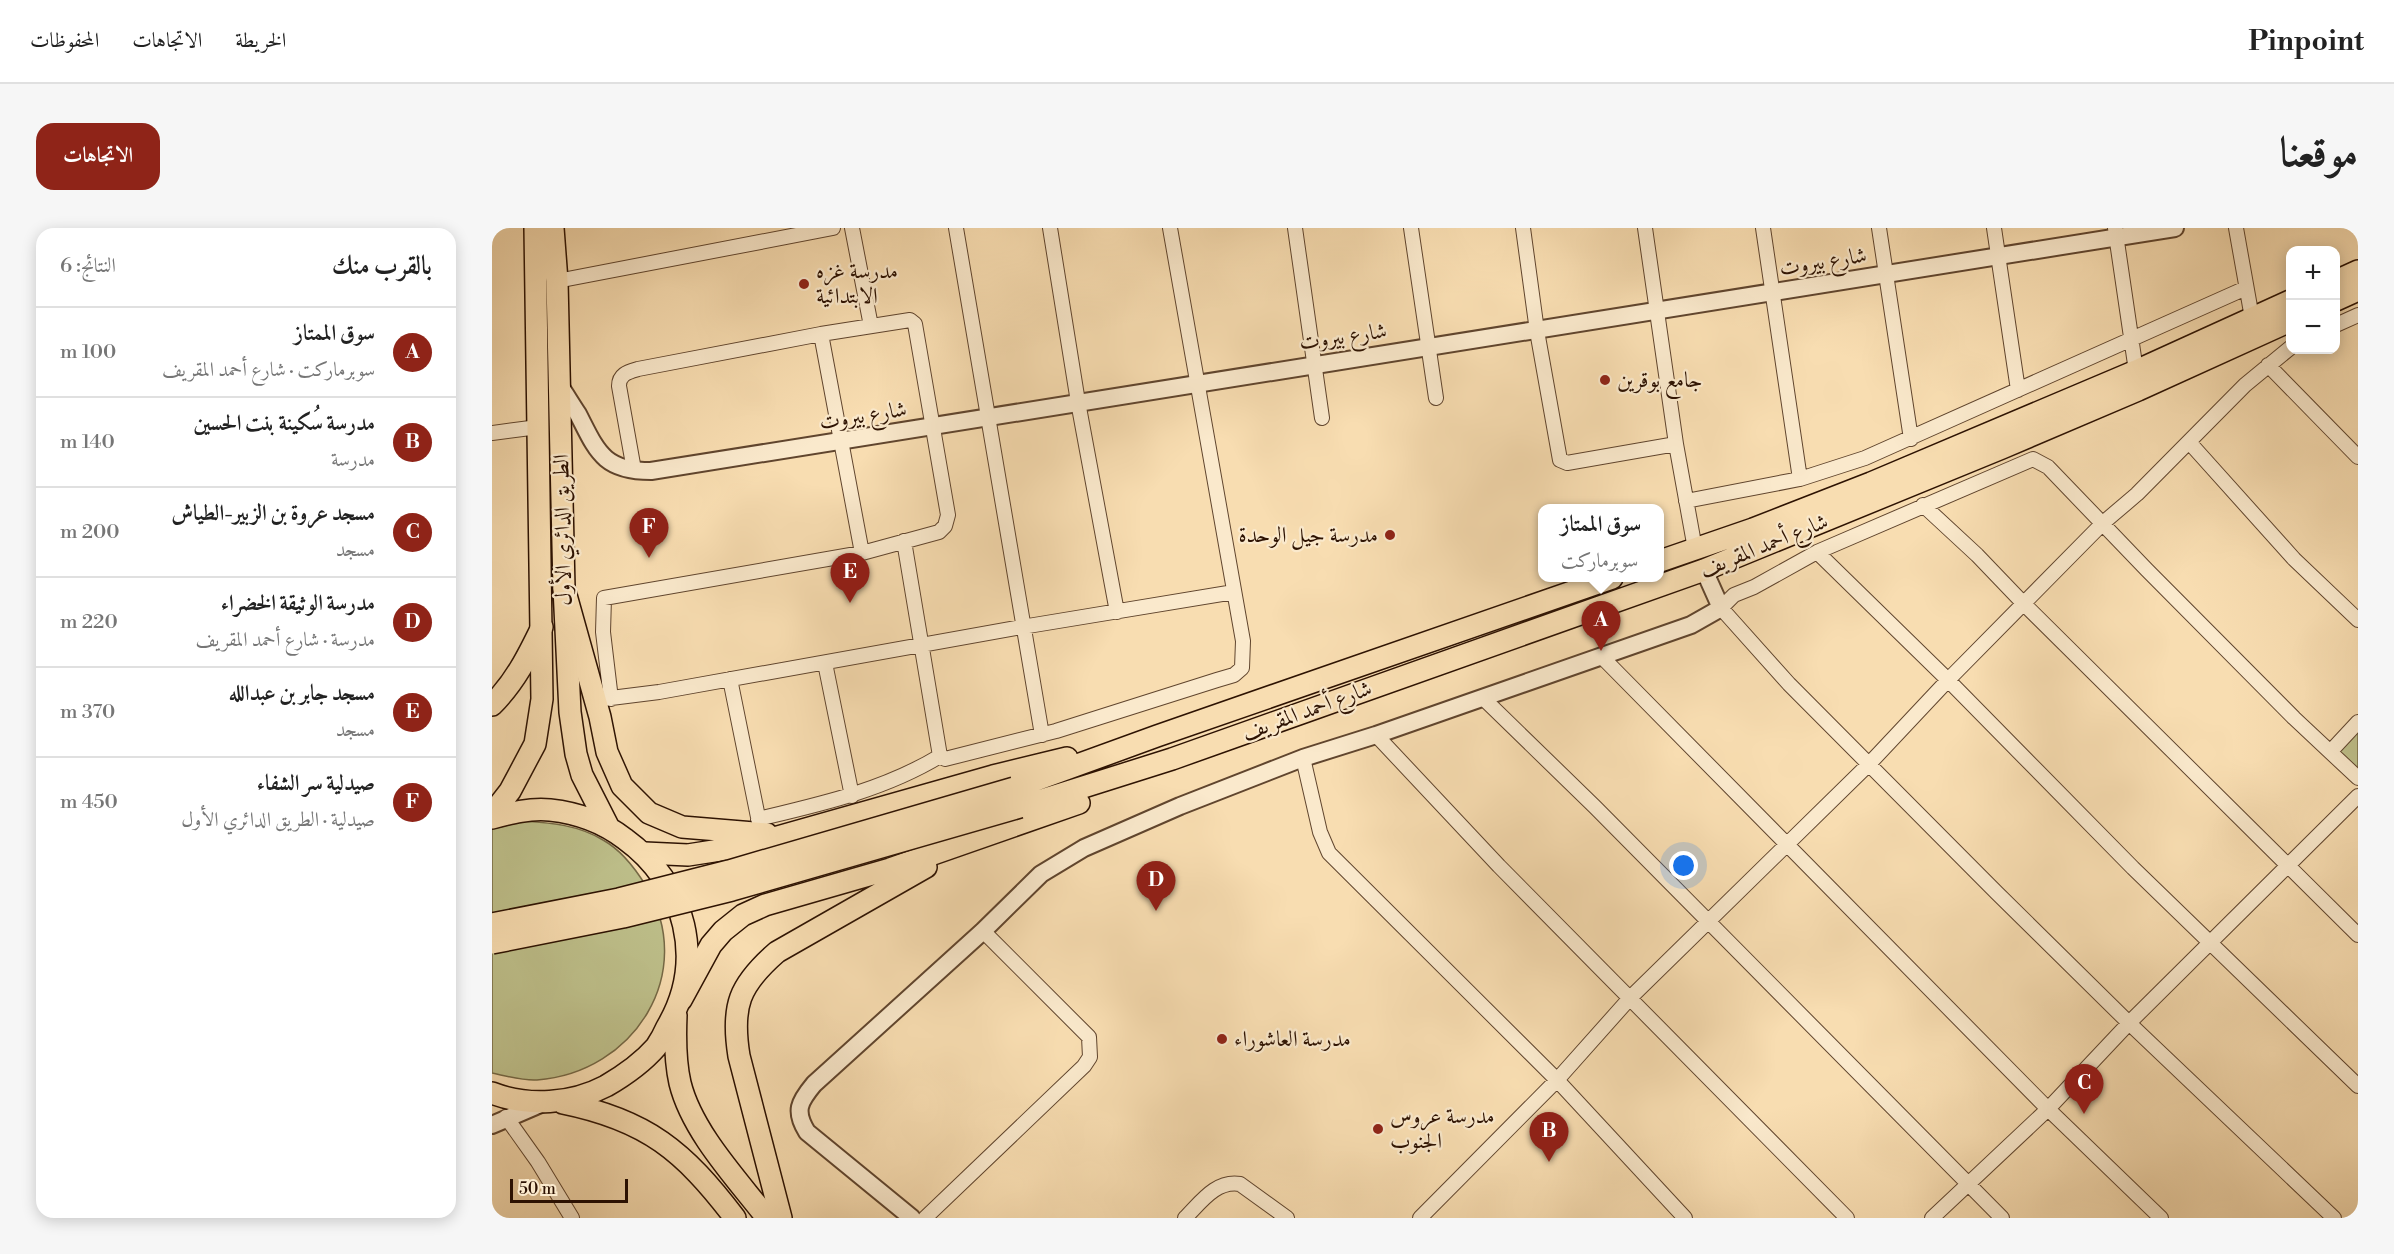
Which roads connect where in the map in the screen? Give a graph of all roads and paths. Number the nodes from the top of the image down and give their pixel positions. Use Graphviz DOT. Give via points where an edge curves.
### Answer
graph roads {
  1 [pos="534,228"];
  2 [pos="553,228"];
  3 [pos="833,228"];
  4 [pos="852,228"];
  5 [pos="956,228"];
  6 [pos="1050,228"];
  7 [pos="1170,228"];
  8 [pos="1295,228"];
  9 [pos="1411,228"];
  10 [pos="1523,228"];
  11 [pos="1645,228"];
  12 [pos="1763,228"];
  13 [pos="1879,228"];
  14 [pos="1994,228"];
  15 [pos="2175,228"];
  16 [pos="2236,228"];
  17 [pos="2115,233"];
  18 [pos="1998,258"];
  19 [pos="2358,271"];
  20 [pos="1886,276"];
  21 [pos="2340,279"];
  22 [pos="557,281"];
  23 [pos="2246,288"];
  24 [pos="2358,290"];
  25 [pos="1772,293"];
  26 [pos="2340,298"];
  27 [pos="2286,303"];
  28 [pos="1657,310"];
  29 [pos="2358,315"];
  30 [pos="2252,318"];
  31 [pos="2286,323"];
  32 [pos="2340,323"];
  33 [pos="871,326"];
  34 [pos="1537,331"];
  35 [pos="822,334"];
  36 [pos="2131,340"];
  37 [pos="1429,348"];
  38 [pos="2286,351"];
  39 [pos="1315,364"];
  40 [pos="2268,365"];
  41 [pos="2136,371"];
  42 [pos="1198,383"];
  43 [pos="560,386"];
  44 [pos="2018,390"];
  45 [pos="1436,398"];
  46 [pos="1078,402"];
  47 [pos="988,417"];
  48 [pos="1322,418"];
  49 [pos="538,427"];
  50 [pos="931,428"];
  51 [pos="492,433"];
  52 [pos="1911,439"];
  53 [pos="840,442"];
  54 [pos="2189,442"];
  55 [pos="1676,444"];
  56 [pos="2358,457"];
  57 [pos="634,470"];
  58 [pos="1800,479"];
  59 [pos="1686,501"];
  60 [pos="1923,505"];
  61 [pos="2103,523"];
  62 [pos="904,542"];
  63 [pos="1695,549"];
  64 [pos="1817,552"];
  65 [pos="861,553"];
  66 [pos="1664,559"];
  67 [pos="1704,570"];
  68 [pos="1600,582"];
  69 [pos="564,588"];
  70 [pos="1234,592"];
  71 [pos="2023,603"];
  72 [pos="1720,608"];
  73 [pos="1117,612"];
  74 [pos="2358,620"];
  75 [pos="542,627"];
  76 [pos="1022,627"];
  77 [pos="922,646"];
  78 [pos="1602,657"];
  79 [pos="825,663"];
  80 [pos="730,679"];
  81 [pos="1948,680"];
  82 [pos="1483,698"];
  83 [pos="603,699"];
  84 [pos="492,705"];
  85 [pos="2358,722"];
  86 [pos="1041,735"];
  87 [pos="1376,735"];
  88 [pos="1157,736"];
  89 [pos="2331,751"];
  90 [pos="940,756"];
  91 [pos="1303,758"];
  92 [pos="1172,759"];
  93 [pos="1870,763"];
  94 [pos="2358,778"];
  95 [pos="852,796"];
  96 [pos="2358,796"];
  97 [pos="1017,798"];
  98 [pos="492,816"];
  99 [pos="608,826"];
  100 [pos="760,827"];
  101 [pos="791,835"];
  102 [pos="971,841"];
  103 [pos="1787,844"];
  104 [pos="645,853"];
  105 [pos="2290,865"];
  106 [pos="1708,921"];
  107 [pos="492,924"];
  108 [pos="983,931"];
  109 [pos="2358,935"];
  110 [pos="2212,942"];
  111 [pos="492,943"];
  112 [pos="1630,998"];
  113 [pos="678,1006"];
  114 [pos="2129,1023"];
  115 [pos="1557,1080"];
  116 [pos="2358,1086"];
  117 [pos="492,1093"];
  118 [pos="550,1102"];
  119 [pos="2048,1109"];
  120 [pos="499,1121"];
  121 [pos="1968,1184"];
  122 [pos="572,1218"];
  123 [pos="735,1218"];
  124 [pos="767,1218"];
  125 [pos="781,1218"];
  126 [pos="912,1218"];
  127 [pos="925,1218"];
  128 [pos="1185,1218"];
  129 [pos="1287,1218"];
  130 [pos="1420,1218"];
  131 [pos="1685,1218"];
  132 [pos="1847,1218"];
  133 [pos="1932,1218"];
  134 [pos="2002,1218"];
  135 [pos="2161,1218"];
  136 [pos="2334,1218"];
  1 -- 49 [label="main road, الطريق الدائري الأول"];
  2 -- 22 [label="main road, الطريق الدائري الأول"];
  3 -- 22 [label="street"];
  4 -- 33 [label="street"];
  5 -- 47 [label="street"];
  6 -- 46 [label="street"];
  7 -- 42 [label="street"];
  8 -- 39 [label="street"];
  9 -- 37 [label="street"];
  10 -- 34 [label="street"];
  11 -- 28 [label="street"];
  12 -- 25 [label="street"];
  13 -- 20 [label="street"];
  14 -- 18 [label="street"];
  15 -- 17 [label="street, شارع بيروت"];
  16 -- 23 [label="street"];
  17 -- 18 [label="street, شارع بيروت"];
  17 -- 36 [label="street"];
  18 -- 20 [label="street, شارع بيروت"];
  18 -- 44 [label="street"];
  19 -- 21 [label="main road"];
  20 -- 25 [label="street, شارع بيروت"];
  20 -- 52 [label="street"];
  22 -- 43 [label="main road, الطريق الدائري الأول"];
  23 -- 30 [label="street"];
  23 -- 36 [label="street"];
  24 -- 26 [label="main road"];
  25 -- 28 [label="street, شارع بيروت"];
  25 -- 58 [label="street"];
  27 -- 30 [label="main road, شارع أحمد المقريف"];
  28 -- 34 [label="street, شارع بيروت"];
  28 -- 55 [label="street"];
  29 -- 32 [label="street"];
  30 -- 41 [label="main road, شارع أحمد المقريف"];
  31 -- 67 [label="main road, شارع أحمد المقريف" via="2023,439"];
  33 -- 35 [label="street"];
  33 -- 50 [label="street" via="908,320 915,324"];
  34 -- 37 [label="street, شارع بيروت"];
  34 -- 55 [label="street" via="1560,460 1567,463"];
  35 -- 53 [label="street"];
  35 -- 57 [label="street" via="623,375 619,386"];
  36 -- 41 [label="street"];
  36 -- 44 [label="street"];
  37 -- 39 [label="street, شارع بيروت"];
  37 -- 45 [label="street"];
  38 -- 40 [label="street"];
  39 -- 42 [label="street, شارع بيروت"];
  39 -- 48 [label="street"];
  40 -- 54 [label="street"];
  40 -- 56 [label="street"];
  41 -- 63 [label="main road, شارع أحمد المقريف" via="1871,483"];
  42 -- 46 [label="street, شارع بيروت"];
  42 -- 70 [label="street"];
  43 -- 57 [label="street, شارع بيروت" via="599,452 612,463"];
  43 -- 69 [label="main road, الطريق الدائري الأول"];
  44 -- 52 [label="street"];
  46 -- 47 [label="street, شارع بيروت"];
  46 -- 73 [label="street"];
  47 -- 50 [label="street, شارع بيروت"];
  47 -- 76 [label="street"];
  49 -- 51 [label="street"];
  49 -- 75 [label="main road, الطريق الدائري الأول"];
  50 -- 53 [label="street, شارع بيروت"];
  50 -- 62 [label="street" via="948,515 939,532"];
  52 -- 58 [label="street"];
  53 -- 57 [label="street, شارع بيروت" via="651,471"];
  53 -- 65 [label="street"];
  54 -- 61 [label="street"];
  54 -- 74 [label="street" via="2294,559"];
  55 -- 59 [label="street"];
  58 -- 59 [label="street"];
  59 -- 63 [label="street"];
  60 -- 61 [label="street" via="2033,459 2049,467"];
  60 -- 64 [label="street"];
  60 -- 71 [label="street"];
  61 -- 71 [label="street"];
  61 -- 89 [label="street"];
  62 -- 65 [label="street"];
  62 -- 77 [label="street"];
  63 -- 66 [label="main road, شارع أحمد المقريف"];
  64 -- 72 [label="street" via="1734,595"];
  64 -- 81 [label="street"];
  65 -- 83 [label="street" via="604,598"];
  67 -- 72 [label="street"];
  67 -- 92 [label="main road, شارع أحمد المقريف"];
  68 -- 88 [label="main road, شارع أحمد المقريف"];
  69 -- 83 [label="main road"];
  69 -- 99 [label="main road, الطريق الدائري الأول" via="576,754 582,775"];
  70 -- 73 [label="street"];
  70 -- 86 [label="street" via="1244,641 1242,668 1234,675"];
  71 -- 81 [label="street"];
  71 -- 105 [label="street"];
  72 -- 78 [label="street" via="1674,633"];
  72 -- 93 [label="street" via="1789,684"];
  73 -- 76 [label="street"];
  75 -- 84 [label="main road" via="510,686"];
  75 -- 98 [label="main road, الطريق الدائري الأول" via="538,731 522,770"];
  76 -- 77 [label="street"];
  76 -- 86 [label="street"];
  77 -- 79 [label="street"];
  77 -- 90 [label="street"];
  78 -- 82 [label="street"];
  78 -- 103 [label="street"];
  79 -- 80 [label="street"];
  79 -- 95 [label="street"];
  80 -- 83 [label="street"];
  80 -- 100 [label="street"];
  81 -- 93 [label="street"];
  81 -- 110 [label="street" via="2133,868"];
  82 -- 87 [label="street"];
  82 -- 106 [label="street"];
  83 -- 100 [label="main road" via="607,752 614,769 622,786 650,813 682,826"];
  85 -- 89 [label="street"];
  86 -- 90 [label="street" via="945,759"];
  87 -- 91 [label="street"];
  87 -- 112 [label="street"];
  88 -- 97 [label="main road, شارع أحمد المقريف"];
  88 -- 101 [label="main road" via="993,776"];
  89 -- 94 [label="street"];
  90 -- 95 [label="street" via="911,774"];
  91 -- 108 [label="street" via="1084,848 1041,874"];
  91 -- 115 [label="street" via="1320,832 1329,853"];
  92 -- 97 [label="main road, شارع أحمد المقريف"];
  92 -- 102 [label="main road" via="1091,798"];
  93 -- 103 [label="street"];
  93 -- 114 [label="street"];
  95 -- 100 [label="street"];
  96 -- 105 [label="street"];
  97 -- 107 [label="main road, bridge" via="619,899"];
  97 -- 111 [label="main road, bridge" via="721,892 623,917"];
  98 -- 99 [label="main road" via="549,810 579,815"];
  99 -- 104 [label="main road"];
  100 -- 101 [label="main road"];
  101 -- 104 [label="main road" via="716,852"];
  102 -- 113 [label="main road" via="743,915 711,945"];
  102 -- 125 [label="main road" via="777,952 757,969 745,987 736,1009 739,1056"];
  103 -- 106 [label="street"];
  103 -- 119 [label="street"];
  104 -- 113 [label="main road" via="665,878 686,937 687,969"];
  105 -- 109 [label="street"];
  105 -- 110 [label="street"];
  106 -- 112 [label="street"];
  106 -- 121 [label="street"];
  108 -- 126 [label="street" via="814,1084 799,1109 799,1120 807,1132"];
  108 -- 127 [label="street" via="1089,1037 1090,1057"];
  110 -- 114 [label="street"];
  110 -- 116 [label="street"];
  112 -- 115 [label="street"];
  112 -- 132 [label="street"];
  113 -- 118 [label="main road" via="657,1046 628,1073 594,1092"];
  113 -- 124 [label="main road" via="678,1072 694,1119"];
  114 -- 119 [label="street"];
  114 -- 136 [label="street"];
  115 -- 130 [label="street"];
  115 -- 131 [label="street"];
  117 -- 118 [label="main road"];
  118 -- 120 [label="street"];
  118 -- 123 [label="main road" via="598,1110 664,1142 691,1166"];
  119 -- 121 [label="street"];
  119 -- 135 [label="street"];
  120 -- 122 [label="street" via="538,1162"];
  121 -- 133 [label="street"];
  121 -- 134 [label="street"];
  128 -- 129 [label="street" via="1215,1188 1232,1183 1240,1184"];
}
